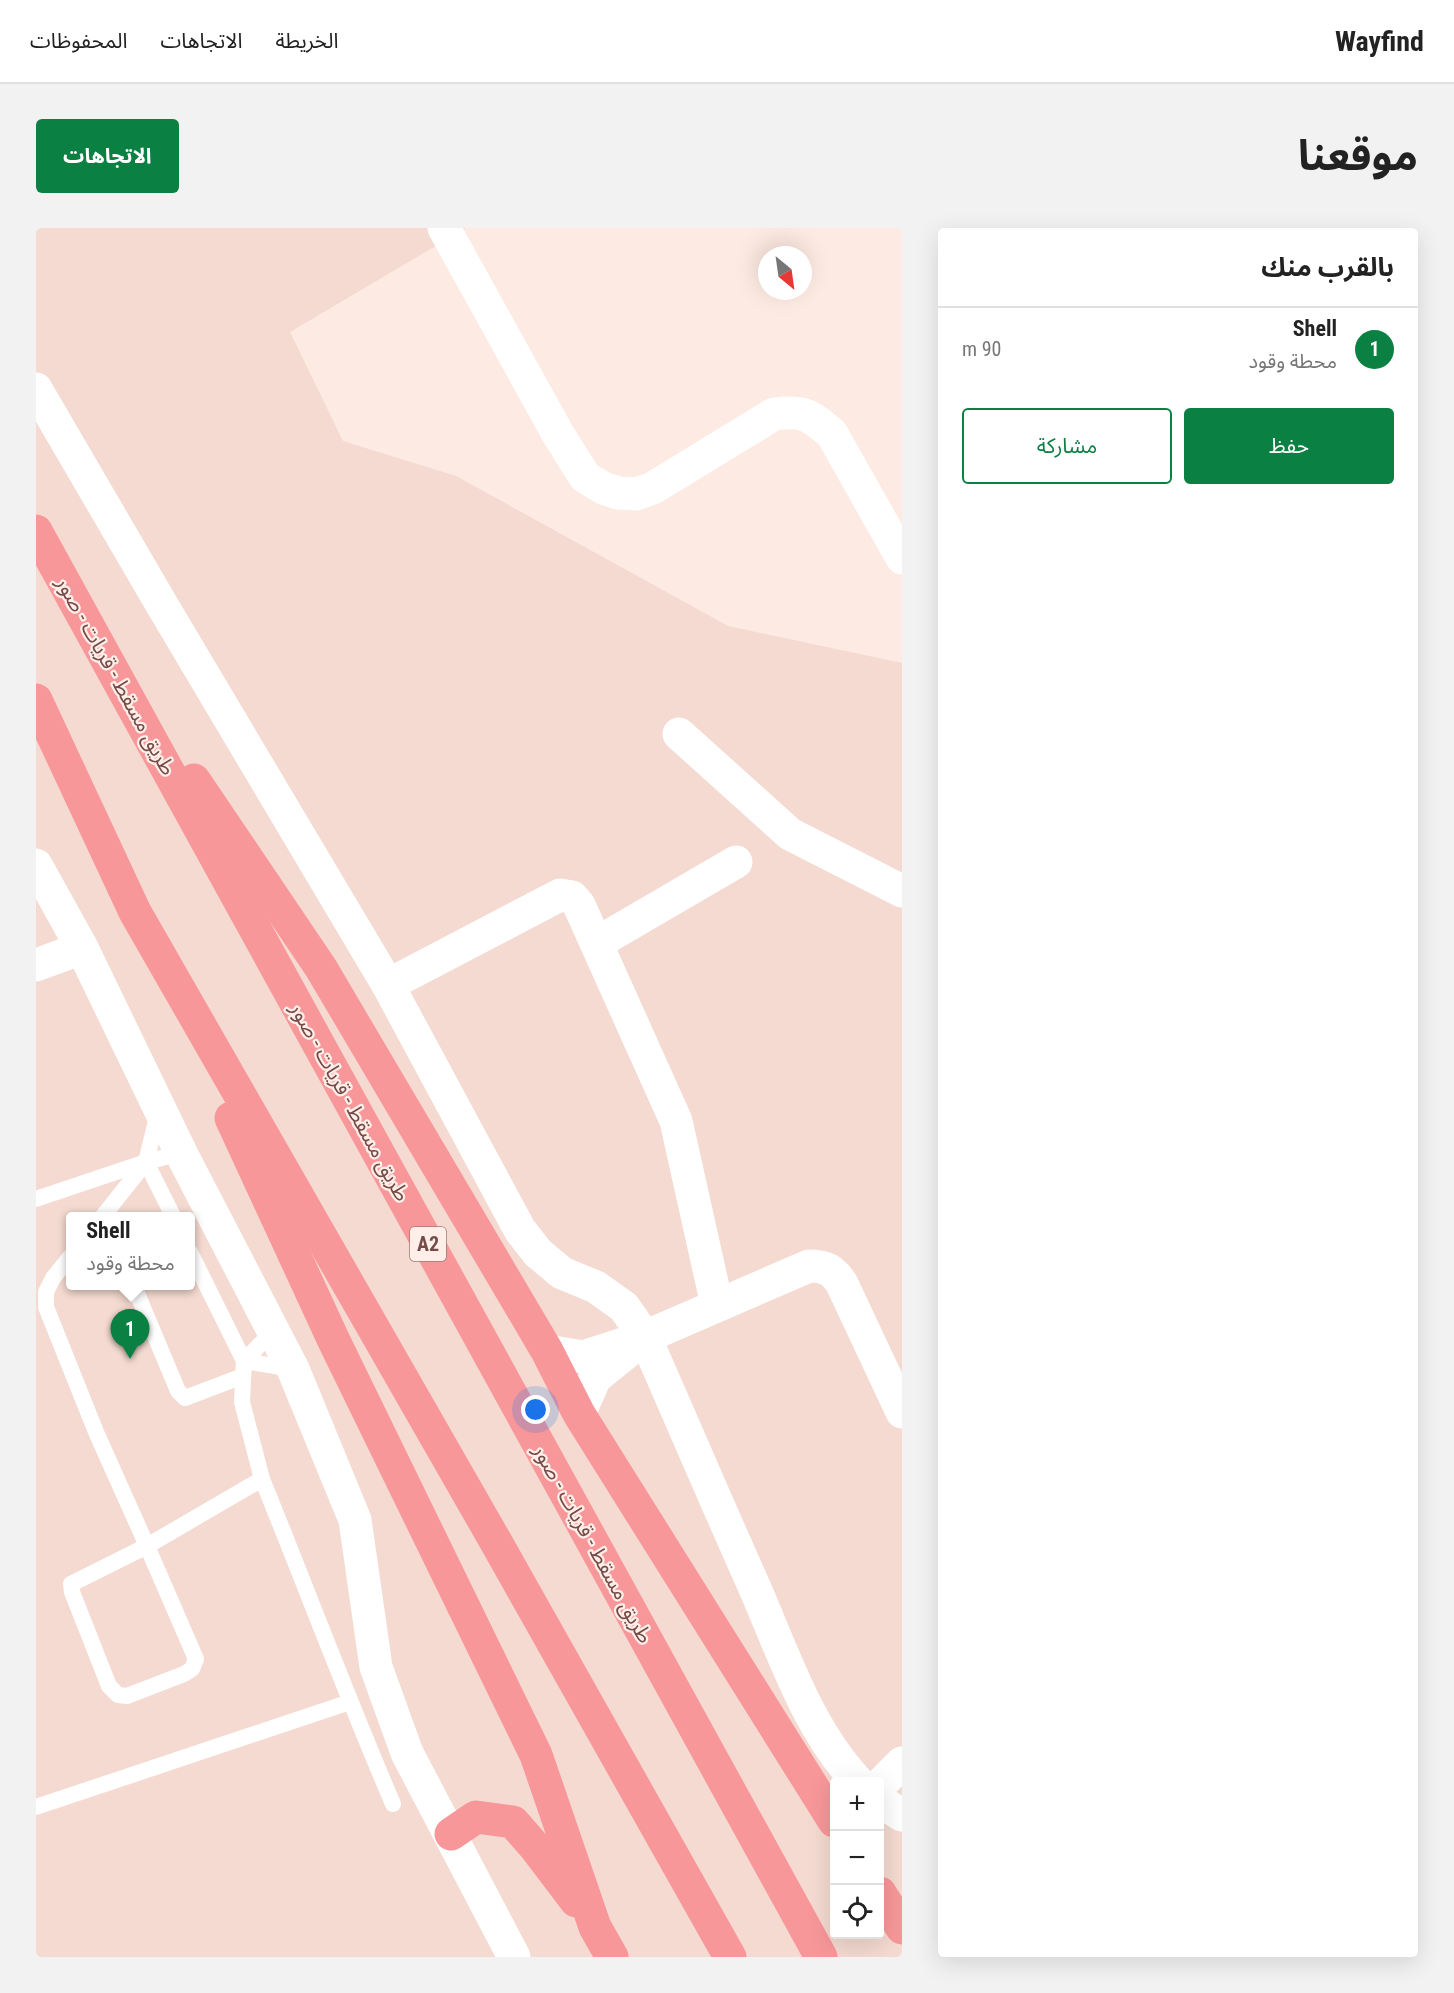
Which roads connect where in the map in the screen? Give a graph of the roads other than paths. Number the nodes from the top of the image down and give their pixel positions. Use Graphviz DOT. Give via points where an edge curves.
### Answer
graph roads {
  1 [pos="444,228"];
  2 [pos="36,389"];
  3 [pos="36,531"];
  4 [pos="902,558"];
  5 [pos="71,597"];
  6 [pos="36,700"];
  7 [pos="679,734"];
  8 [pos="736,862"];
  9 [pos="36,865"];
  10 [pos="902,891"];
  11 [pos="135,912"];
  12 [pos="597,943"];
  13 [pos="82,948"];
  14 [pos="36,965"];
  15 [pos="388,985"];
  16 [pos="159,1109"];
  17 [pos="181,1153"];
  18 [pos="146,1162"];
  19 [pos="36,1199"];
  20 [pos="108,1212"];
  21 [pos="171,1212"];
  22 [pos="66,1262"];
  23 [pos="195,1263"];
  24 [pos="137,1290"];
  25 [pos="717,1305"];
  26 [pos="274,1330"];
  27 [pos="645,1337"];
  28 [pos="547,1352"];
  29 [pos="243,1368"];
  30 [pos="293,1369"];
  31 [pos="902,1412"];
  32 [pos="579,1414"];
  33 [pos="262,1479"];
  34 [pos="147,1546"];
  35 [pos="350,1702"];
  36 [pos="902,1763"];
  37 [pos="853,1777"];
  38 [pos="884,1780"];
  39 [pos="393,1804"];
  40 [pos="884,1804"];
  41 [pos="36,1807"];
  42 [pos="830,1815"];
  43 [pos="902,1815"];
  44 [pos="451,1834"];
  45 [pos="884,1901"];
  46 [pos="595,1927"];
  47 [pos="902,1928"];
  48 [pos="514,1957"];
  49 [pos="612,1957"];
  50 [pos="730,1957"];
  51 [pos="821,1957"];
  1 -- 4 [label="street" via="585,477 618,493 636,494 653,488 774,414 795,411 816,420 832,434"];
  2 -- 15 [label="street"];
  3 -- 5 [label="highway, طريق مسقط - قريات - صور / A2"];
  5 -- 28 [label="highway" via="321,968"];
  5 -- 51 [label="highway, طريق مسقط - قريات - صور / A2"];
  6 -- 11 [label="highway"];
  7 -- 10 [label="street" via="790,834"];
  8 -- 12 [label="street"];
  9 -- 13 [label="street"];
  11 -- 46 [label="highway" via="334,1341 536,1755"];
  11 -- 50 [label="highway"];
  12 -- 15 [label="street" via="579,905 572,897 560,895"];
  12 -- 25 [label="street" via="676,1120"];
  13 -- 14 [label="street"];
  13 -- 16 [label="street"];
  15 -- 27 [label="street" via="520,1230 538,1253 562,1273 596,1287 624,1307"];
  16 -- 17 [label="street"];
  16 -- 18 [label="lane"];
  17 -- 18 [label="lane"];
  17 -- 26 [label="street"];
  18 -- 19 [label="lane"];
  18 -- 20 [label="lane"];
  18 -- 21 [label="lane"];
  22 -- 34 [label="lane" via="46,1292 46,1307"];
  23 -- 29 [label="lane"];
  24 -- 29 [label="lane" via="184,1398"];
  25 -- 27 [label="street"];
  25 -- 31 [label="street" via="809,1266 829,1269 842,1284"];
  26 -- 29 [label="lane"];
  26 -- 30 [label="street"];
  27 -- 28 [label="street" via="583,1357"];
  27 -- 32 [label="street" via="595,1378"];
  27 -- 37 [label="street" via="816,1724"];
  28 -- 32 [label="highway"];
  29 -- 30 [label="lane"];
  29 -- 33 [label="lane" via="242,1402"];
  30 -- 44 [label="street" via="355,1520 376,1667 407,1753"];
  32 -- 42 [label="highway"];
  33 -- 34 [label="lane"];
  33 -- 35 [label="lane"];
  34 -- 34 [label="lane" via="196,1659 192,1669 184,1674 128,1696 118,1695 109,1686 71,1584"];
  35 -- 39 [label="lane"];
  35 -- 41 [label="lane"];
  36 -- 38 [label="street"];
  40 -- 43 [label="street"];
  44 -- 46 [label="highway" via="476,1816 513,1822"];
  44 -- 48 [label="street"];
  45 -- 47 [label="highway"];
  46 -- 49 [label="highway"];
}
